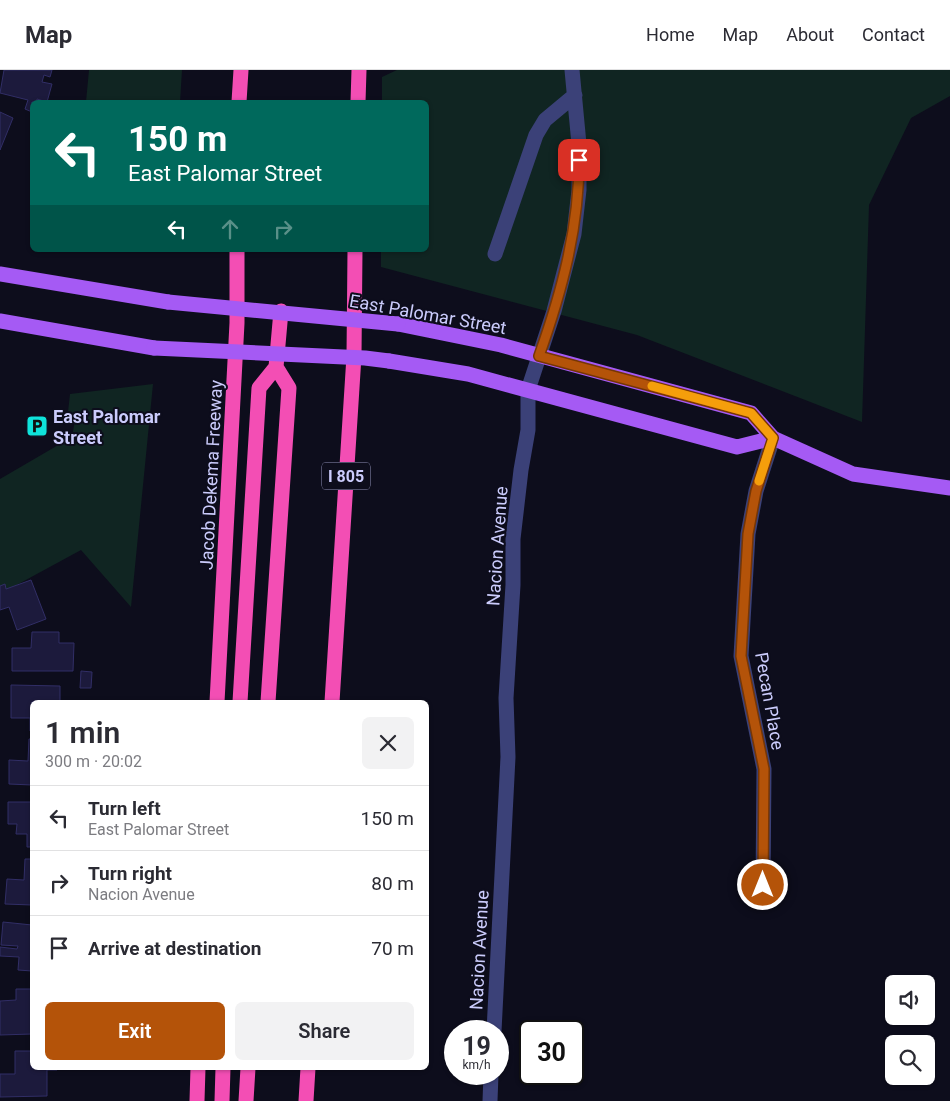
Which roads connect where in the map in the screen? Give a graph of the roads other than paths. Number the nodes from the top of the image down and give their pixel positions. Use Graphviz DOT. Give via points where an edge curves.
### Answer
graph roads {
  1 [pos="242,70"];
  2 [pos="359,70"];
  3 [pos="572,70"];
  4 [pos="575,95"];
  5 [pos="239,100"];
  6 [pos="358,100"];
  7 [pos="237,252"];
  8 [pos="356,252"];
  9 [pos="495,254"];
  10 [pos="0,274"];
  11 [pos="281,311"];
  12 [pos="0,321"];
  13 [pos="539,356"];
  14 [pos="277,360"];
  15 [pos="528,390"];
  16 [pos="773,438"];
  17 [pos="950,488"];
  18 [pos="218,700"];
  19 [pos="240,700"];
  20 [pos="268,700"];
  21 [pos="332,700"];
  22 [pos="763,885"];
  23 [pos="495,1020"];
  24 [pos="198,1070"];
  25 [pos="223,1070"];
  26 [pos="248,1070"];
  27 [pos="308,1070"];
  28 [pos="491,1085"];
  29 [pos="197,1101"];
  30 [pos="222,1101"];
  31 [pos="246,1101"];
  32 [pos="306,1101"];
  33 [pos="490,1101"];
  1 -- 5 [label="highway"];
  2 -- 6 [label="highway"];
  3 -- 4 [label="street, Nacion Avenue"];
  4 -- 9 [label="street" via="545,120 536,136"];
  4 -- 13 [label="street, Nacion Avenue" via="579,181 574,234"];
  7 -- 18 [label="highway, Jacob Dekema Freeway" via="237,323"];
  8 -- 21 [label="highway, I 805" via="354,356"];
  10 -- 11 [label="main road, East Palomar Street, bridge" via="168,302"];
  11 -- 13 [label="main road, East Palomar Street, bridge" via="398,324"];
  11 -- 14 [label="highway"];
  12 -- 14 [label="main road, bridge" via="154,348"];
  13 -- 15 [label="street, Nacion Avenue"];
  13 -- 16 [label="main road, East Palomar Street" via="751,413"];
  14 -- 15 [label="main road, bridge" via="365,358 468,374"];
  14 -- 19 [label="highway" via="259,388"];
  14 -- 20 [label="highway" via="289,388"];
  15 -- 16 [label="main road" via="738,446"];
  15 -- 23 [label="street, Nacion Avenue" via="528,430 513,539 506,705 508,758"];
  16 -- 17 [label="main road, East Palomar Street" via="853,474"];
  16 -- 22 [label="street, Pecan Place" via="756,491 748,534 741,656 764,769"];
  24 -- 29 [label="highway"];
  25 -- 30 [label="highway"];
  26 -- 31 [label="highway"];
  27 -- 32 [label="highway"];
  28 -- 33 [label="street"];
}
